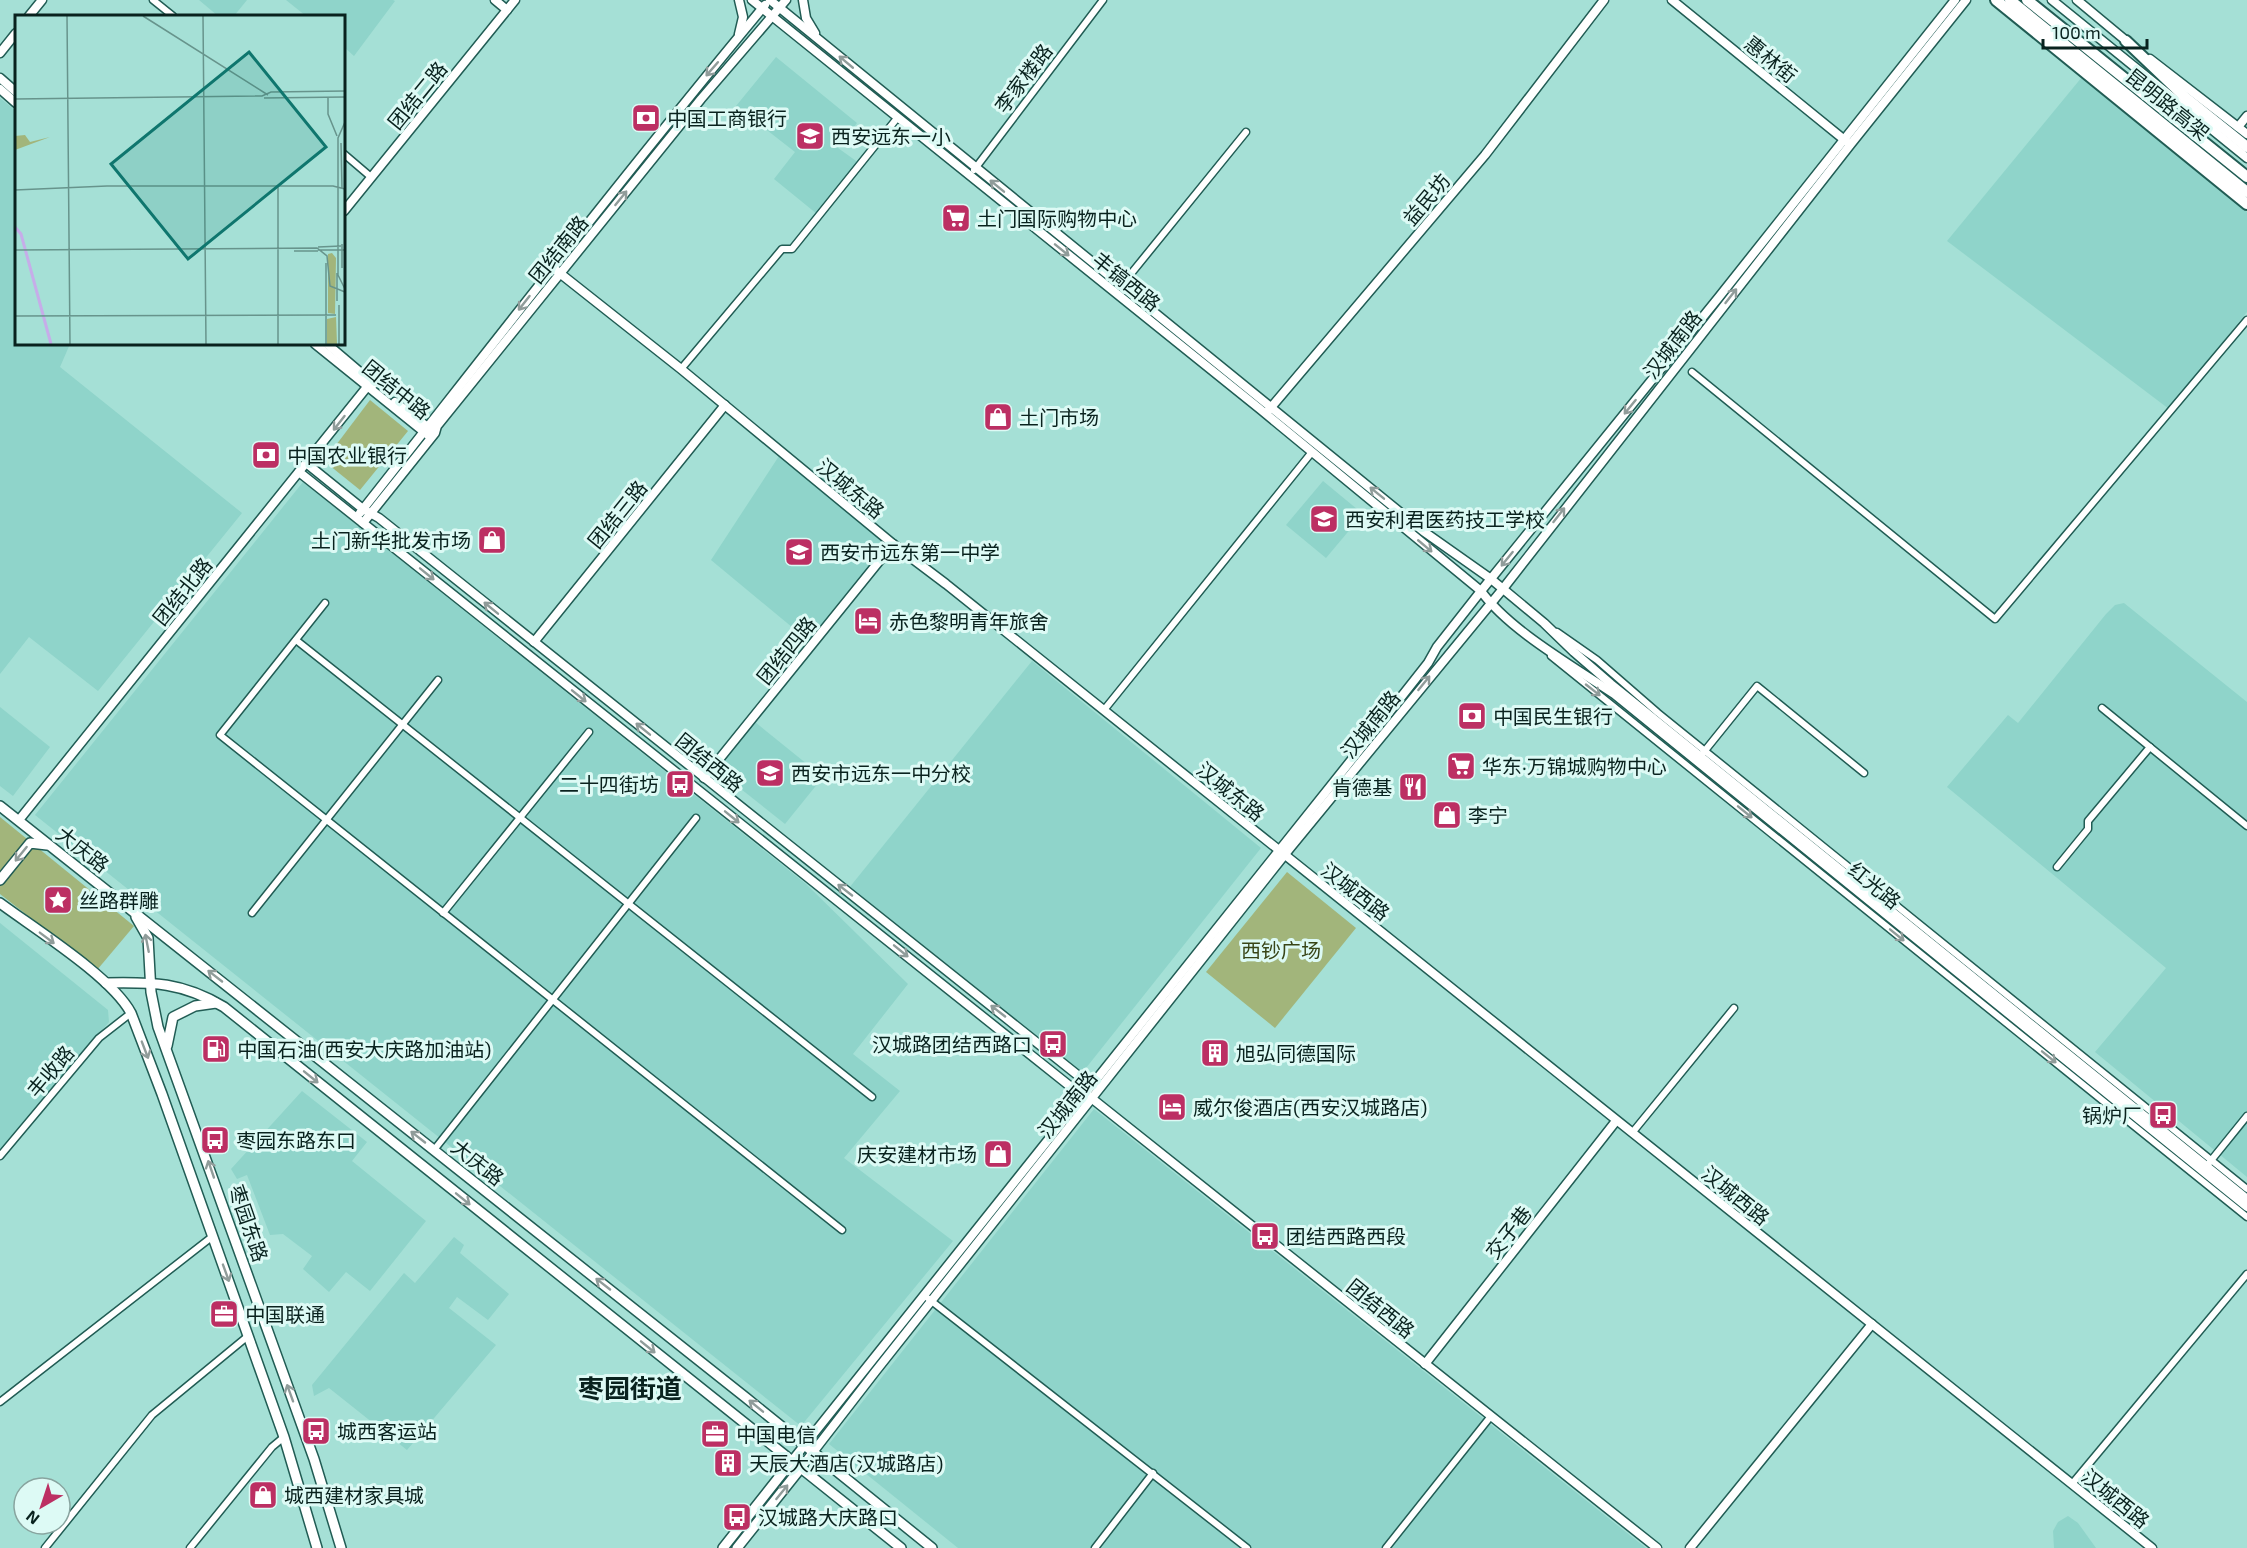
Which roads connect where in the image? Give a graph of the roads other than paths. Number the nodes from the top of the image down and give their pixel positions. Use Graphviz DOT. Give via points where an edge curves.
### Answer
graph roads {
  1 [pos="42,0"];
  2 [pos="153,0"];
  3 [pos="495,0"];
  4 [pos="515,0"];
  5 [pos="739,0"];
  6 [pos="752,0"];
  7 [pos="770,0"];
  8 [pos="803,0"];
  9 [pos="1103,0"];
  10 [pos="1604,0"];
  11 [pos="1672,0"];
  12 [pos="1954,0"];
  13 [pos="1966,0"];
  14 [pos="1996,0"];
  15 [pos="2010,0"];
  16 [pos="2027,0"];
  17 [pos="2052,0"];
  18 [pos="2077,0"];
  19 [pos="783,4"];
  20 [pos="763,9"];
  21 [pos="507,10"];
  22 [pos="30,15"];
  23 [pos="172,15"];
  24 [pos="771,16"];
  25 [pos="15,34"];
  26 [pos="2126,41"];
  27 [pos="733,43"];
  28 [pos="828,47"];
  29 [pos="0,53"];
  30 [pos="0,78"];
  31 [pos="0,89"];
  32 [pos="15,91"];
  33 [pos="15,102"];
  34 [pos="2247,116"];
  35 [pos="898,117"];
  36 [pos="2238,127"];
  37 [pos="1246,132"];
  38 [pos="1846,142"];
  39 [pos="2245,142"];
  40 [pos="345,155"];
  41 [pos="2247,158"];
  42 [pos="972,172"];
  43 [pos="371,177"];
  44 [pos="2247,177"];
  45 [pos="2247,192"];
  46 [pos="2247,204"];
  47 [pos="345,210"];
  48 [pos="552,267"];
  49 [pos="560,273"];
  50 [pos="1121,286"];
  51 [pos="2247,320"];
  52 [pos="316,345"];
  53 [pos="328,345"];
  54 [pos="681,369"];
  55 [pos="1692,372"];
  56 [pos="369,384"];
  57 [pos="726,405"];
  58 [pos="1268,411"];
  59 [pos="429,433"];
  60 [pos="1312,452"];
  61 [pos="306,463"];
  62 [pos="299,472"];
  63 [pos="367,511"];
  64 [pos="359,520"];
  65 [pos="893,544"];
  66 [pos="1491,579"];
  67 [pos="1502,590"];
  68 [pos="1481,591"];
  69 [pos="325,603"];
  70 [pos="1491,604"];
  71 [pos="1533,639"];
  72 [pos="296,640"];
  73 [pos="534,642"];
  74 [pos="438,680"];
  75 [pos="2103,708"];
  76 [pos="1104,710"];
  77 [pos="402,725"];
  78 [pos="589,732"];
  79 [pos="2150,747"];
  80 [pos="1703,753"];
  81 [pos="1864,773"];
  82 [pos="704,778"];
  83 [pos="0,806"];
  84 [pos="520,818"];
  85 [pos="696,818"];
  86 [pos="19,820"];
  87 [pos="326,820"];
  88 [pos="2247,826"];
  89 [pos="50,845"];
  90 [pos="1282,854"];
  91 [pos="1299,867"];
  92 [pos="2057,867"];
  93 [pos="0,880"];
  94 [pos="0,903"];
  95 [pos="628,905"];
  96 [pos="131,910"];
  97 [pos="252,913"];
  98 [pos="443,913"];
  99 [pos="151,982"];
  100 [pos="106,983"];
  101 [pos="552,1000"];
  102 [pos="217,1003"];
  103 [pos="1734,1008"];
  104 [pos="261,1012"];
  105 [pos="130,1013"];
  106 [pos="249,1027"];
  107 [pos="166,1048"];
  108 [pos="1088,1096"];
  109 [pos="872,1097"];
  110 [pos="2247,1116"];
  111 [pos="1616,1120"];
  112 [pos="1632,1133"];
  113 [pos="434,1150"];
  114 [pos="0,1156"];
  115 [pos="2209,1163"];
  116 [pos="2247,1190"];
  117 [pos="2247,1198"];
  118 [pos="2247,1207"];
  119 [pos="2247,1217"];
  120 [pos="842,1230"];
  121 [pos="213,1236"];
  122 [pos="2247,1274"];
  123 [pos="928,1299"];
  124 [pos="1872,1324"];
  125 [pos="248,1336"];
  126 [pos="1425,1364"];
  127 [pos="0,1402"];
  128 [pos="1491,1416"];
  129 [pos="284,1437"];
  130 [pos="809,1449"];
  131 [pos="791,1462"];
  132 [pos="801,1469"];
  133 [pos="1153,1473"];
  134 [pos="2072,1484"];
  135 [pos="45,1548"];
  136 [pos="190,1548"];
  137 [pos="317,1548"];
  138 [pos="341,1548"];
  139 [pos="723,1548"];
  140 [pos="737,1548"];
  141 [pos="901,1548"];
  142 [pos="932,1548"];
  143 [pos="1095,1548"];
  144 [pos="1246,1548"];
  145 [pos="1386,1548"];
  146 [pos="1657,1548"];
  147 [pos="1690,1548"];
  148 [pos="2152,1548"];
  1 -- 22 [label="street"];
  2 -- 23 [label="street"];
  3 -- 21 [label="street"];
  4 -- 21 [label="street, 团结二路"];
  5 -- 27 [label="street" via="743,24"];
  6 -- 20 [label="street, 丰镐西路"];
  7 -- 19 [label="street, 丰镐西路"];
  7 -- 20 [label="street, 团结南路"];
  8 -- 28 [label="street" via="810,26"];
  9 -- 42 [label="street, 李家楼路"];
  10 -- 58 [label="street, 益民坊" via="1485,155"];
  11 -- 38 [label="street, 惠林街"];
  12 -- 38 [label="street, 汉城南路"];
  13 -- 38 [label="street, 汉城南路"];
  14 -- 46 [label="highway"];
  15 -- 45 [label="highway, 昆明路高架"];
  16 -- 44 [label="highway, 昆明路高架"];
  17 -- 41 [label="street"];
  18 -- 26 [label="street"];
  19 -- 24 [label="street, 团结南路"];
  19 -- 28 [label="street, 丰镐西路"];
  20 -- 24 [label="street, 丰镐西路"];
  20 -- 27 [label="street, 团结南路"];
  21 -- 43 [label="street, 团结二路"];
  24 -- 35 [label="street, 丰镐西路"];
  49 -- 24 [label="street, 团结南路, one-way"];
  25 -- 29 [label="street"];
  26 -- 36 [label="street"];
  26 -- 39 [label="highway" via="2186,98"];
  27 -- 48 [label="street, 团结南路, one-way"];
  42 -- 28 [label="street, 丰镐西路, one-way"];
  30 -- 32 [label="street"];
  31 -- 33 [label="street"];
  34 -- 36 [label="street"];
  35 -- 42 [label="street, 丰镐西路"];
  35 -- 54 [label="street" via="792,249 782,249"];
  36 -- 39 [label="street"];
  37 -- 50 [label="street"];
  38 -- 66 [label="street, 汉城南路, one-way"];
  67 -- 38 [label="street, 汉城南路, one-way"];
  40 -- 43 [label="street"];
  50 -- 42 [label="street, 丰镐西路, one-way"];
  42 -- 58 [label="street, 丰镐西路, one-way"];
  43 -- 47 [label="street, 团结二路"];
  48 -- 49 [label="street, 汉城东路"];
  48 -- 59 [label="street, 团结南路, one-way" via="430,421"];
  49 -- 54 [label="street, 汉城东路"];
  49 -- 59 [label="street, 团结南路"];
  50 -- 58 [label="street, 丰镐西路"];
  51 -- 55 [label="street" via="1995,619"];
  52 -- 56 [label="street, 团结中路"];
  53 -- 56 [label="street, 团结中路" via="360,370"];
  54 -- 57 [label="street, 汉城东路"];
  56 -- 59 [label="street, 团结中路"];
  56 -- 61 [label="street, 团结北路, one-way"];
  57 -- 65 [label="street, 汉城东路"];
  57 -- 73 [label="street, 团结三路"];
  58 -- 60 [label="street, 丰镐西路"];
  66 -- 58 [label="street, 丰镐西路, one-way"];
  59 -- 63 [label="street, 团结南路"];
  60 -- 68 [label="street, 丰镐西路, one-way"];
  60 -- 76 [label="street"];
  61 -- 62 [label="street, 团结北路"];
  61 -- 63 [label="street, 团结西路"];
  62 -- 64 [label="street, 团结西路"];
  62 -- 86 [label="street, 团结北路"];
  63 -- 64 [label="street, 团结南路"];
  73 -- 63 [label="street, 团结西路, one-way"];
  64 -- 108 [label="street, 团结西路, one-way" via="1064,1081"];
  65 -- 76 [label="street, 汉城东路"];
  65 -- 82 [label="street, 团结四路"];
  66 -- 67 [label="street, 红光路"];
  66 -- 68 [label="street, 汉城南路"];
  67 -- 70 [label="street, 汉城南路"];
  67 -- 80 [label="street, 红光路"];
  68 -- 70 [label="street, 红光路"];
  68 -- 90 [label="street, 汉城南路"];
  69 -- 72 [label="street"];
  70 -- 71 [label="street, 红光路"];
  90 -- 70 [label="street, 汉城南路, one-way"];
  71 -- 118 [label="street, 红光路" via="1623,702"];
  71 -- 119 [label="street, one-way"];
  72 -- 77 [label="street"];
  72 -- 87 [label="street" via="220,735"];
  82 -- 73 [label="street, 团结西路, one-way"];
  74 -- 77 [label="street"];
  75 -- 79 [label="street"];
  76 -- 90 [label="street, 汉城东路"];
  77 -- 84 [label="street"];
  77 -- 87 [label="street"];
  78 -- 84 [label="street"];
  79 -- 88 [label="street"];
  79 -- 92 [label="street" via="2088,821 2088,829"];
  80 -- 81 [label="street" via="1757,686"];
  80 -- 115 [label="street, 红光路"];
  108 -- 82 [label="street, 团结西路, one-way" via="1080,1077"];
  83 -- 86 [label="main road, 大庆路"];
  84 -- 95 [label="street"];
  84 -- 98 [label="street"];
  85 -- 95 [label="street"];
  86 -- 89 [label="main road, 大庆路"];
  87 -- 97 [label="street"];
  87 -- 98 [label="street"];
  89 -- 93 [label="main road, one-way" via="30,843"];
  89 -- 96 [label="main road, 大庆路"];
  90 -- 91 [label="street, 汉城东路"];
  90 -- 108 [label="street, 汉城南路"];
  91 -- 111 [label="street, 汉城西路"];
  94 -- 100 [label="main road, one-way"];
  95 -- 101 [label="street"];
  95 -- 109 [label="street"];
  99 -- 96 [label="main road, 枣园东路, one-way" via="148,938"];
  104 -- 96 [label="main road, 大庆路, one-way"];
  98 -- 101 [label="street"];
  99 -- 100 [label="main road, 大庆路"];
  99 -- 102 [label="main road, 大庆路" via="180,987"];
  99 -- 107 [label="main road, 枣园东路"];
  100 -- 105 [label="main road, 枣园东路"];
  101 -- 113 [label="street"];
  101 -- 120 [label="street"];
  102 -- 106 [label="main road, 大庆路"];
  102 -- 107 [label="main road" via="195,1006 173,1017"];
  103 -- 112 [label="street"];
  104 -- 106 [label="main road"];
  113 -- 104 [label="main road, 大庆路, one-way"];
  105 -- 114 [label="street, 丰收路" via="99,1038"];
  105 -- 121 [label="main road, 枣园东路, one-way"];
  106 -- 131 [label="main road, 大庆路, one-way"];
  138 -- 107 [label="main road, 枣园东路, one-way" via="314,1460"];
  108 -- 123 [label="street, 汉城南路"];
  108 -- 126 [label="street, 团结西路"];
  110 -- 115 [label="street"];
  111 -- 112 [label="street, 汉城西路"];
  111 -- 126 [label="street, 交子巷"];
  112 -- 124 [label="street, 汉城西路"];
  130 -- 113 [label="main road, 大庆路, one-way"];
  115 -- 116 [label="street"];
  115 -- 117 [label="street, 红光路"];
  121 -- 125 [label="main road, 枣园东路, one-way"];
  121 -- 127 [label="street"];
  122 -- 134 [label="street"];
  123 -- 130 [label="street, 汉城南路"];
  123 -- 133 [label="street"];
  124 -- 134 [label="street, 汉城西路"];
  124 -- 147 [label="street"];
  125 -- 129 [label="main road, 枣园东路"];
  125 -- 135 [label="street" via="152,1415"];
  126 -- 128 [label="street, 团结西路"];
  128 -- 145 [label="street"];
  128 -- 146 [label="street, 团结西路"];
  129 -- 136 [label="street"];
  129 -- 137 [label="main road, 枣园东路"];
  130 -- 131 [label="street, 汉城南路"];
  130 -- 132 [label="street, 汉城南路"];
  130 -- 142 [label="main road, 大庆路"];
  131 -- 132 [label="main road, 大庆路"];
  131 -- 139 [label="main road"];
  140 -- 132 [label="main road, one-way"];
  132 -- 141 [label="main road, 大庆路"];
  133 -- 143 [label="street"];
  133 -- 144 [label="street"];
  134 -- 148 [label="street, 汉城西路"];
}
